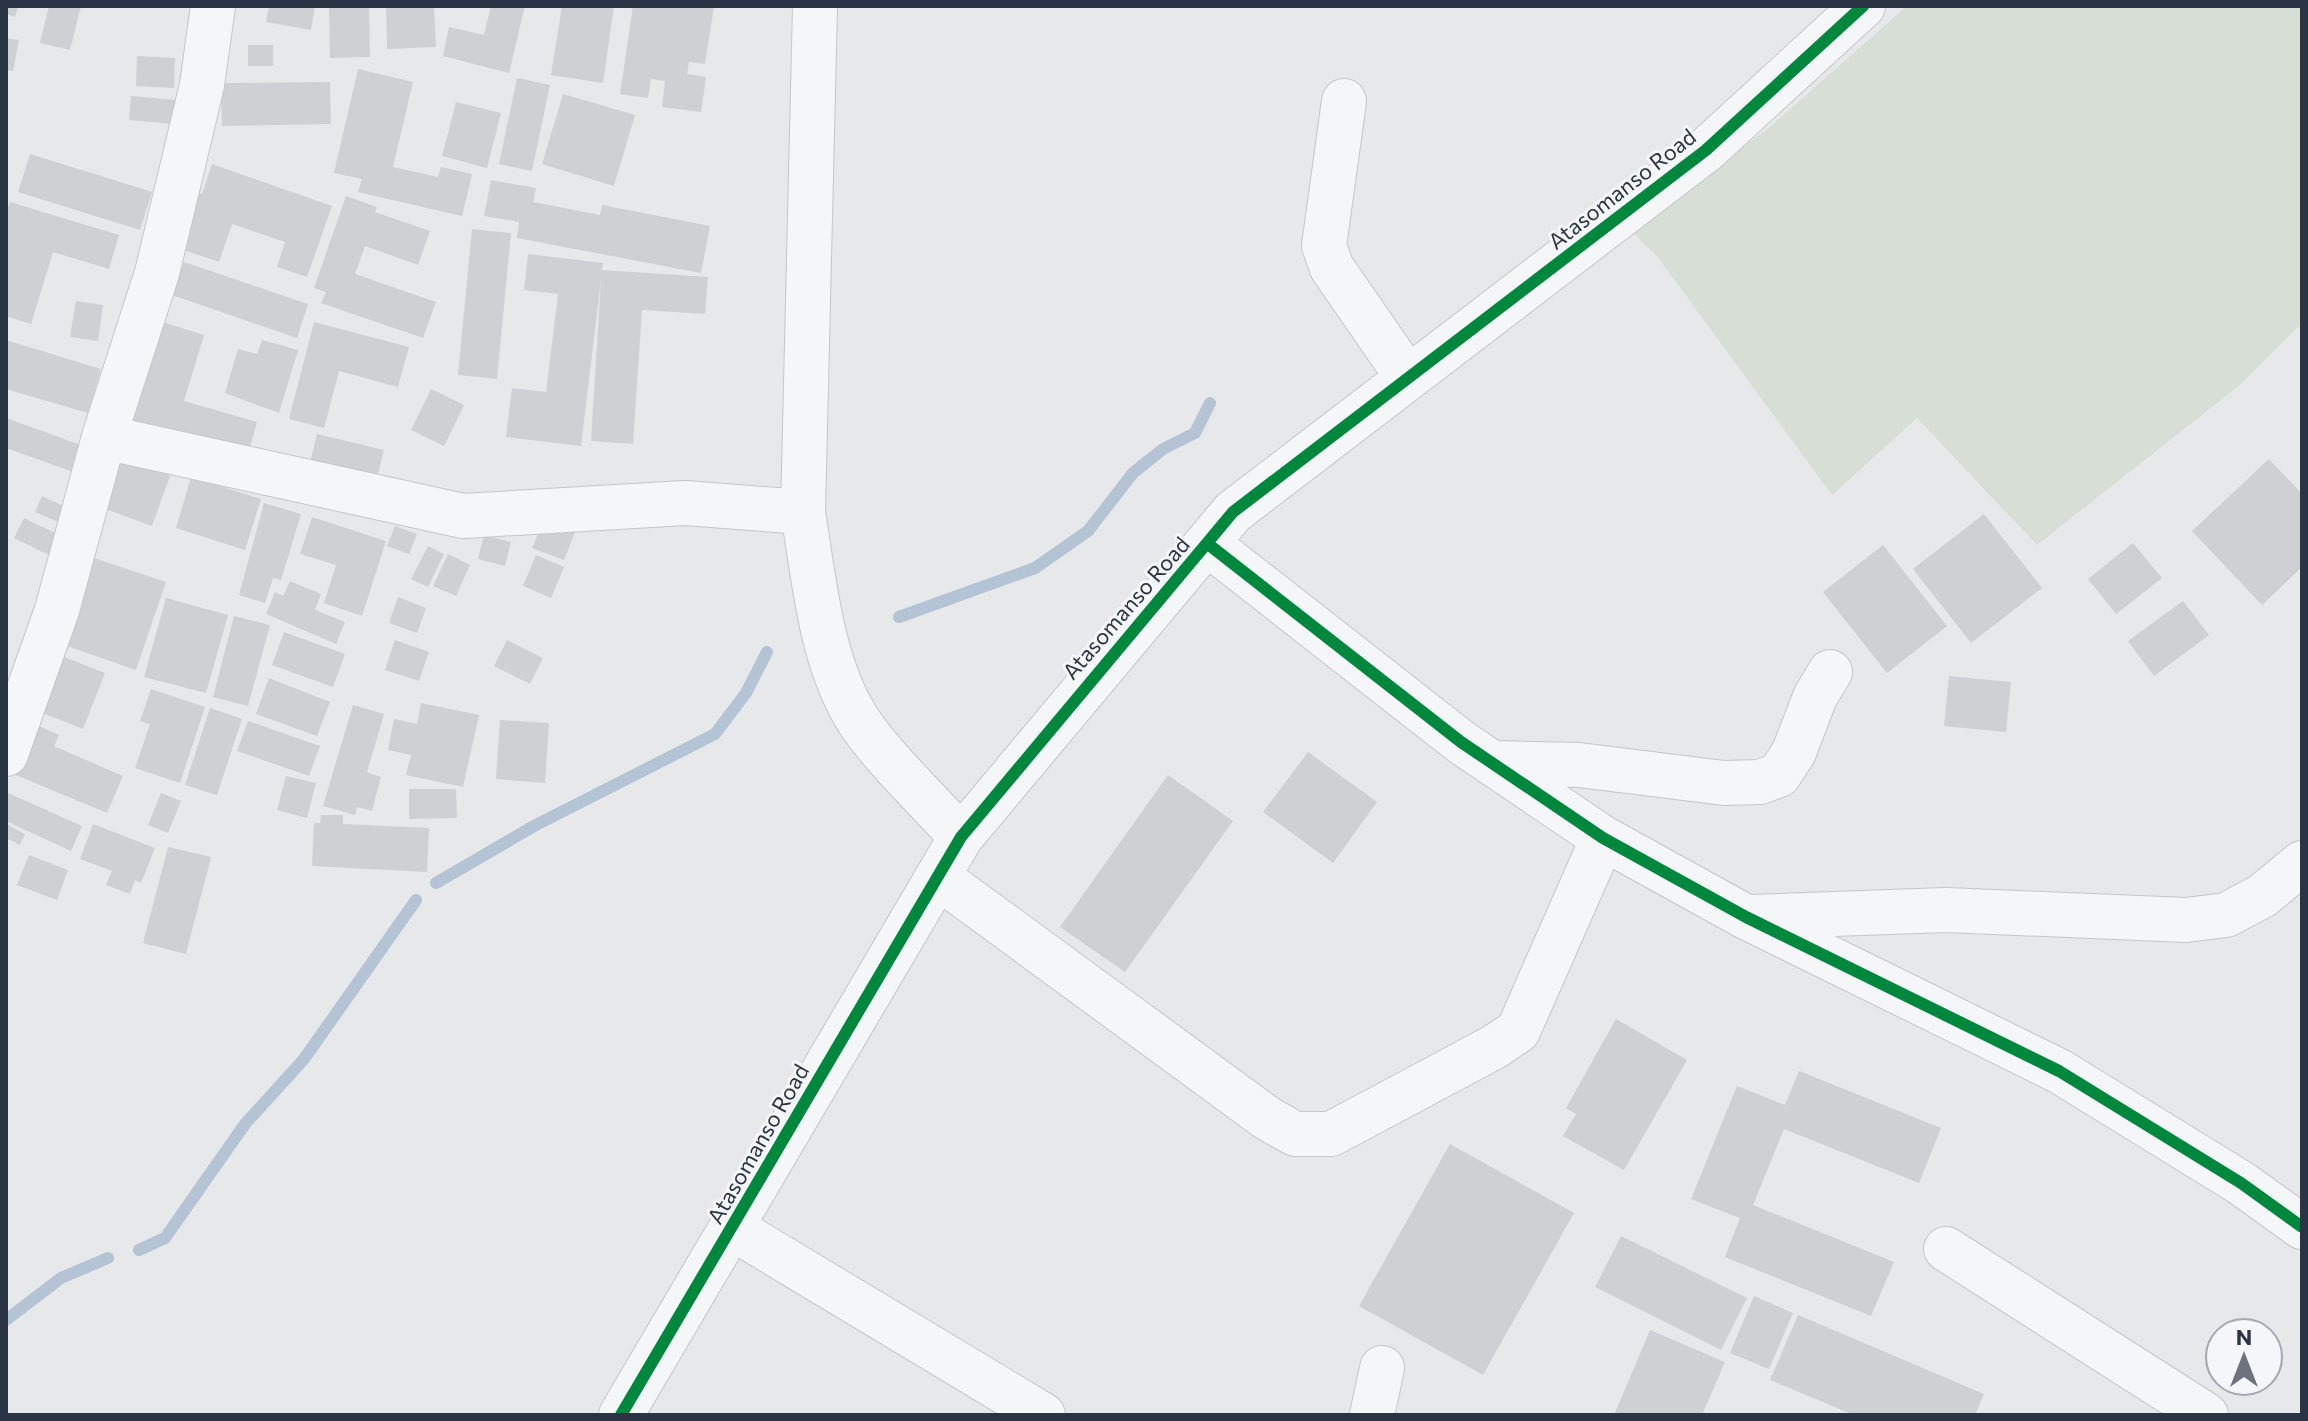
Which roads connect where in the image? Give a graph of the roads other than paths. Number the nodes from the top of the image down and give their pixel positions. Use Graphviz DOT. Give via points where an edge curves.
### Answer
graph roads {
  1 [pos="213,6"];
  2 [pos="815,6"];
  3 [pos="1863,6"];
  4 [pos="1344,101"];
  5 [pos="1408,378"];
  6 [pos="104,437"];
  7 [pos="803,512"];
  8 [pos="1208,544"];
  9 [pos="1830,672"];
  10 [pos="6,754"];
  11 [pos="1493,763"];
  12 [pos="961,837"];
  13 [pos="1603,838"];
  14 [pos="2302,863"];
  15 [pos="938,877"];
  16 [pos="1746,917"];
  17 [pos="2302,1227"];
  18 [pos="732,1228"];
  19 [pos="1946,1249"];
  20 [pos="1382,1368"];
  21 [pos="621,1415"];
  22 [pos="1043,1415"];
  23 [pos="1372,1415"];
  24 [pos="2206,1415"];
  1 -- 6 [label="street" via="202,85 157,273"];
  2 -- 7 [label="street"];
  3 -- 5 [label="street, Atasomanso Road" via="1706,150"];
  4 -- 5 [label="street" via="1324,246 1332,268"];
  5 -- 8 [label="street, Atasomanso Road" via="1233,512"];
  6 -- 7 [label="street" via="463,516 685,503"];
  6 -- 10 [label="street" via="57,610"];
  7 -- 12 [label="street" via="828,654 859,723"];
  8 -- 11 [label="street"];
  8 -- 12 [label="street, Atasomanso Road"];
  9 -- 11 [label="street" via="1794,752 1779,775 1760,782 1724,783 1579,765"];
  11 -- 13 [label="street"];
  12 -- 15 [label="street, Atasomanso Road"];
  13 -- 15 [label="street" via="1518,1031 1331,1134 1295,1134 1267,1118"];
  13 -- 16 [label="street"];
  14 -- 16 [label="street" via="2262,896 2226,915 2186,920 1946,910"];
  15 -- 18 [label="street, Atasomanso Road"];
  16 -- 17 [label="street" via="2059,1071 2241,1183"];
  18 -- 21 [label="street, Atasomanso Road"];
  18 -- 22 [label="street"];
  19 -- 24 [label="street"];
  20 -- 23 [label="street"];
}
